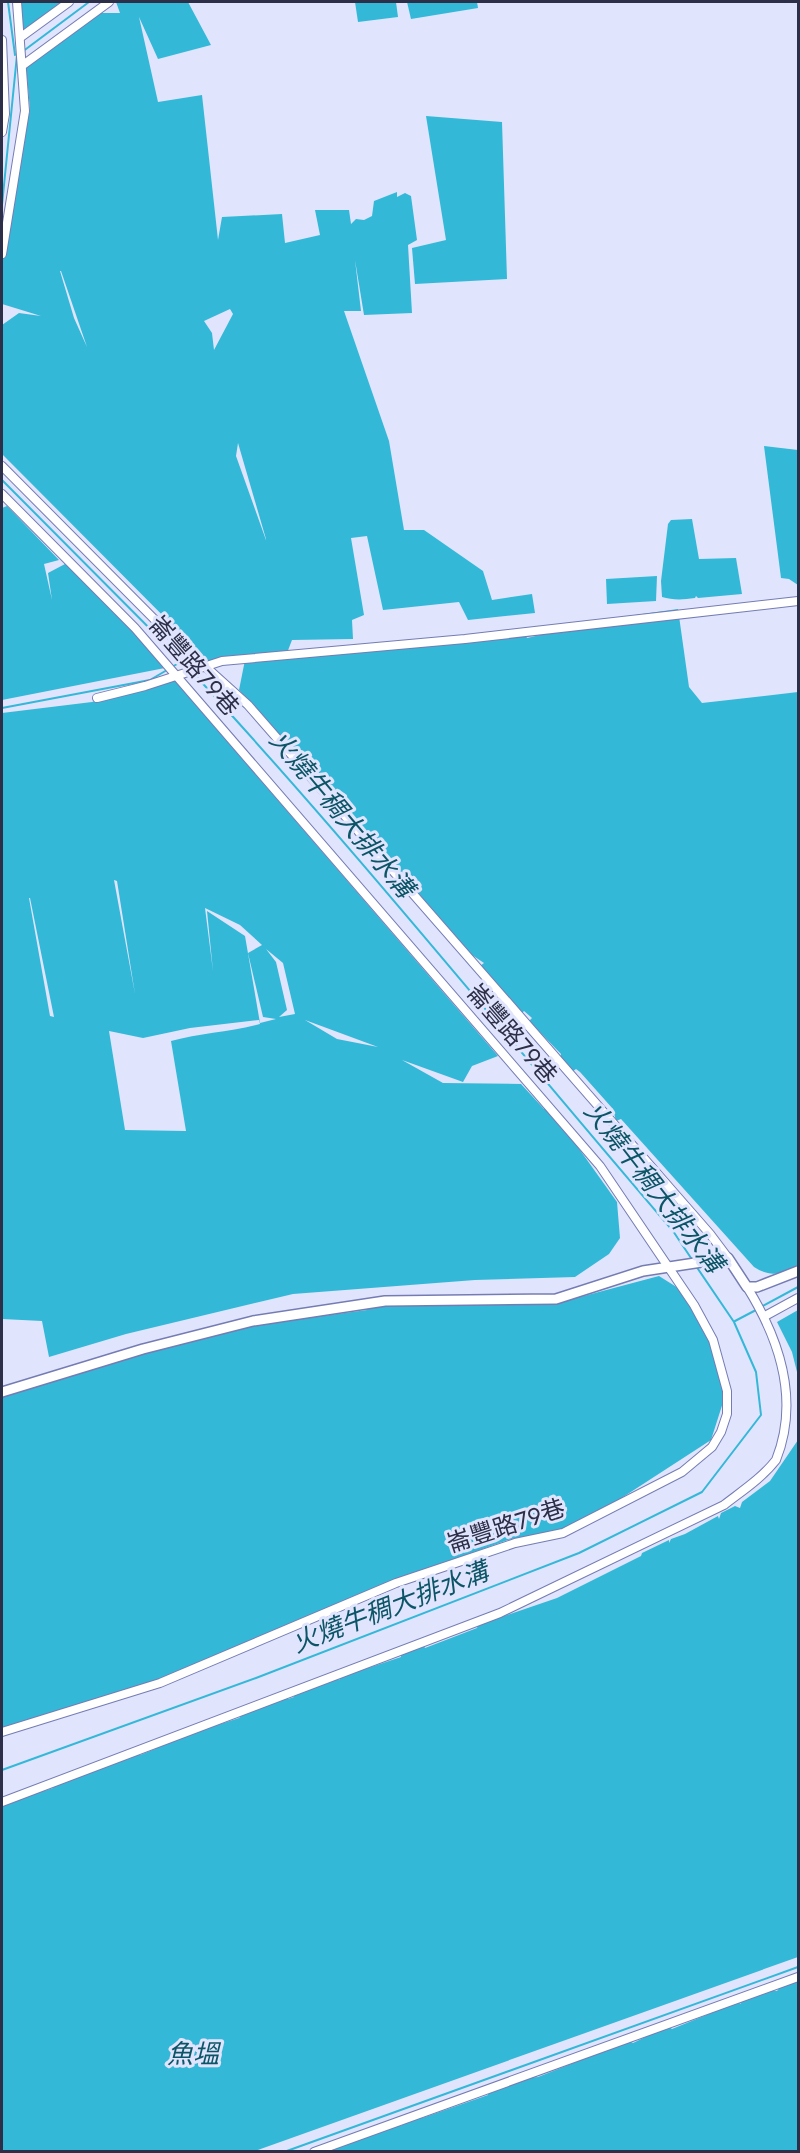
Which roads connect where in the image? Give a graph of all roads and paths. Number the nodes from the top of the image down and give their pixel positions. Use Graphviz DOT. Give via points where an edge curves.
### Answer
graph roads {
  1 [pos="17,2"];
  2 [pos="69,2"];
  3 [pos="109,2"];
  4 [pos="21,37"];
  5 [pos="2,40"];
  6 [pos="23,65"];
  7 [pos="2,132"];
  8 [pos="2,254"];
  9 [pos="2,466"];
  10 [pos="2,494"];
  11 [pos="798,601"];
  12 [pos="205,665"];
  13 [pos="176,674"];
  14 [pos="97,698"];
  15 [pos="728,1258"];
  16 [pos="668,1269"];
  17 [pos="798,1271"];
  18 [pos="747,1287"];
  19 [pos="798,1299"];
  20 [pos="765,1316"];
  21 [pos="2,1392"];
  22 [pos="2,1732"];
  23 [pos="2,1802"];
  24 [pos="798,1977"];
  25 [pos="314,2151"];
  1 -- 4 [label="street"];
  2 -- 4 [label="street"];
  3 -- 6 [label="street"];
  4 -- 6 [label="street"];
  5 -- 7 [label="street"];
  6 -- 8 [label="street" via="25,111"];
  9 -- 12 [label="street" via="166,631"];
  10 -- 13 [label="street, 崙豐路79巷"];
  11 -- 12 [label="street" via="465,639 287,653"];
  12 -- 13 [label="street"];
  12 -- 15 [label="street" via="248,705 299,762"];
  13 -- 14 [label="street"];
  13 -- 16 [label="street, 崙豐路79巷" via="600,1166"];
  15 -- 16 [label="street"];
  15 -- 18 [label="street"];
  16 -- 21 [label="street" via="643,1271 556,1299 385,1301 253,1321"];
  16 -- 22 [label="street, 崙豐路79巷" via="713,1341 727,1391 727,1414 721,1432 712,1447 682,1472 563,1533 514,1543 396,1583 160,1683"];
  17 -- 18 [label="street"];
  18 -- 20 [label="street"];
  19 -- 20 [label="street"];
  20 -- 23 [label="street" via="790,1364 795,1399 790,1432 776,1460 724,1505 500,1613"];
  24 -- 25 [label="street"];
}
